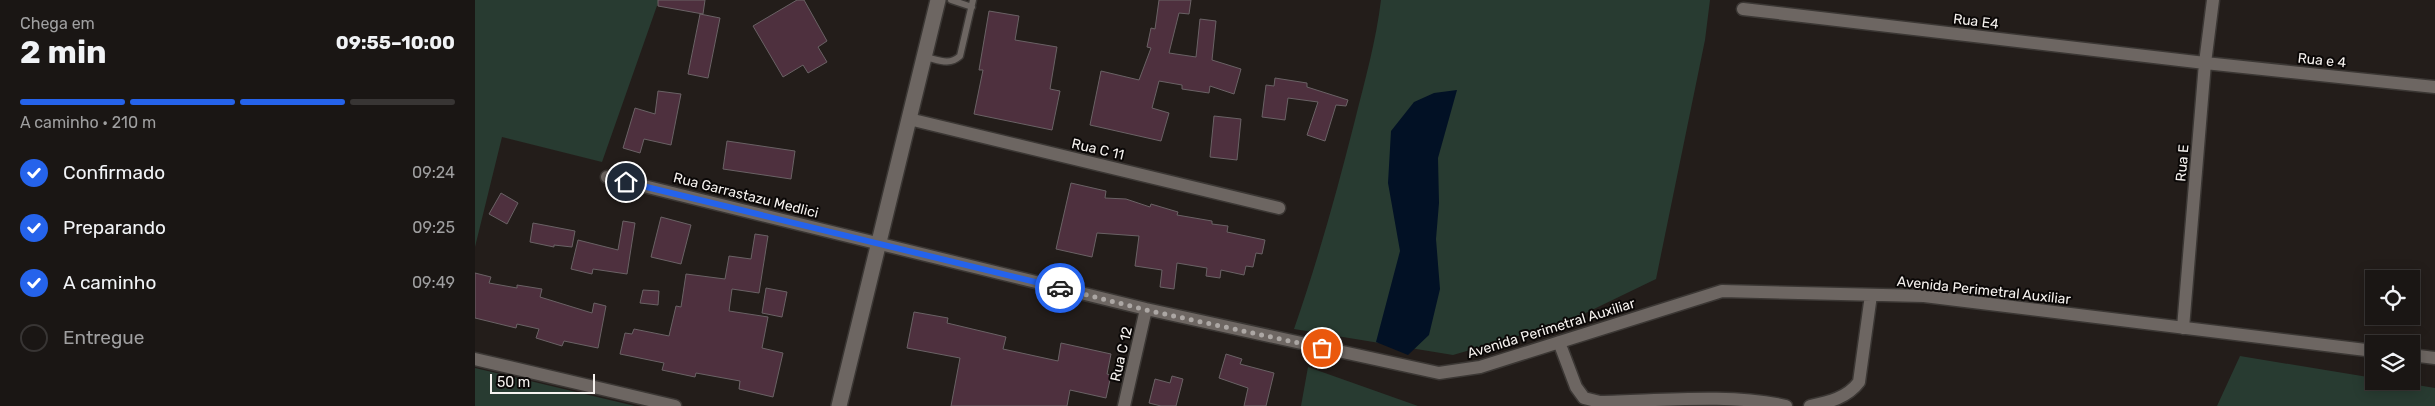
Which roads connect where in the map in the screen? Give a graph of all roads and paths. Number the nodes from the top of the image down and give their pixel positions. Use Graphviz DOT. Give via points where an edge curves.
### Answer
graph roads {
  1 [pos="937,0"];
  2 [pos="951,0"];
  3 [pos="2213,0"];
  4 [pos="973,3"];
  5 [pos="1743,9"];
  6 [pos="924,56"];
  7 [pos="2205,63"];
  8 [pos="2435,88"];
  9 [pos="909,119"];
  10 [pos="607,177"];
  11 [pos="1279,208"];
  12 [pos="878,242"];
  13 [pos="1871,294"];
  14 [pos="1146,310"];
  15 [pos="2183,328"];
  16 [pos="1559,342"];
  17 [pos="2365,350"];
  18 [pos="2420,357"];
  19 [pos="2435,358"];
  20 [pos="475,359"];
  21 [pos="675,406"];
  22 [pos="839,406"];
  23 [pos="1124,406"];
  24 [pos="1786,406"];
  25 [pos="1810,406"];
  1 -- 6 [label="street"];
  2 -- 4 [label="lane"];
  3 -- 7 [label="street, Rua E"];
  4 -- 6 [label="lane" via="961,56 946,62"];
  5 -- 7 [label="street, Rua E4"];
  6 -- 9 [label="street"];
  7 -- 8 [label="street, Rua e 4"];
  7 -- 15 [label="street, Rua E"];
  9 -- 11 [label="street, Rua C 11"];
  9 -- 12 [label="street"];
  10 -- 12 [label="street, Rua Garrastazu Medlici"];
  12 -- 14 [label="street, Avenida Perimetral Auxiliar"];
  12 -- 22 [label="street"];
  13 -- 15 [label="street, Avenida Perimetral Auxiliar" via="1924,296"];
  13 -- 16 [label="street, Avenida Perimetral Auxiliar" via="1722,291"];
  13 -- 25 [label="street" via="1859,382 1852,391 1832,401"];
  14 -- 16 [label="street, Avenida Perimetral Auxiliar" via="1439,373 1480,367"];
  14 -- 23 [label="street, Rua C 12"];
  15 -- 17 [label="street, Avenida Perimetral Auxiliar"];
  16 -- 24 [label="street" via="1584,398 1600,402 1736,400"];
  18 -- 19 [label="street"];
  20 -- 21 [label="street"];
}
